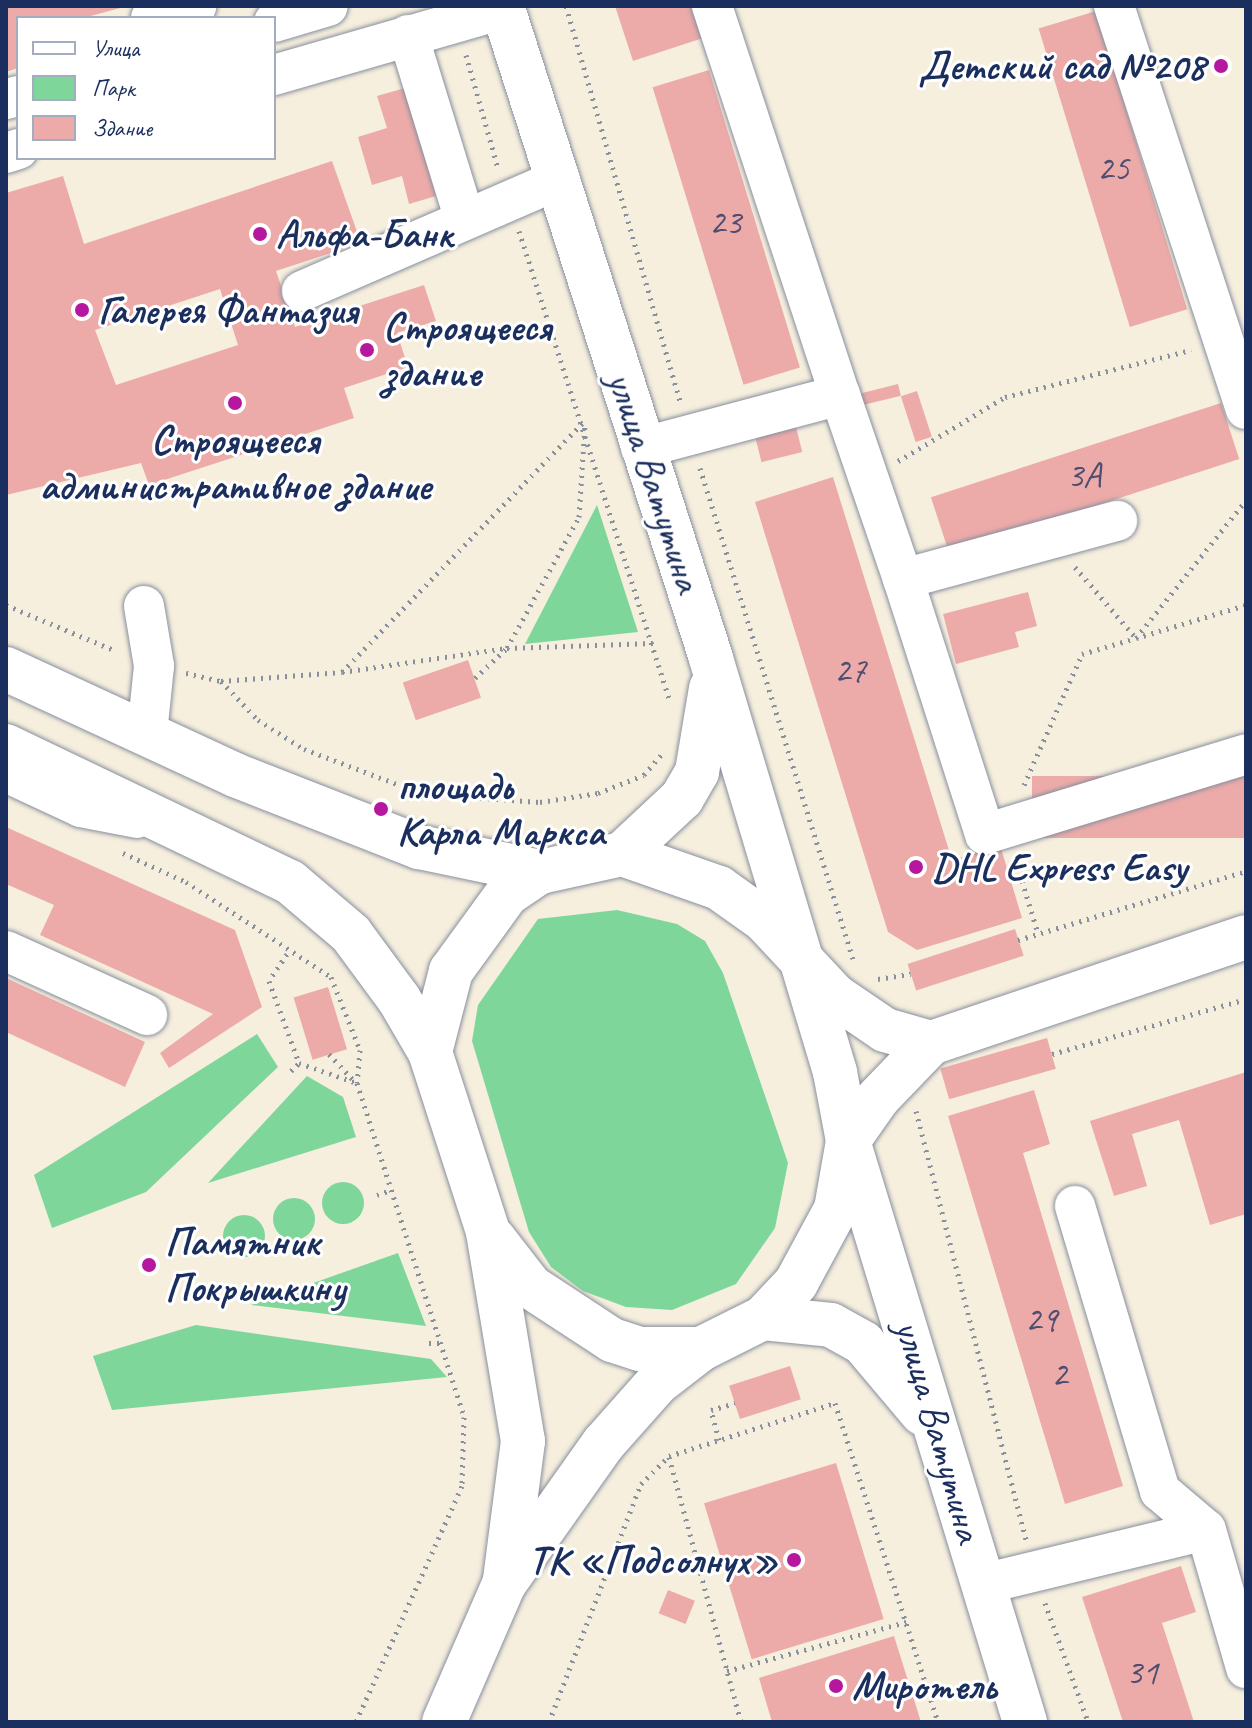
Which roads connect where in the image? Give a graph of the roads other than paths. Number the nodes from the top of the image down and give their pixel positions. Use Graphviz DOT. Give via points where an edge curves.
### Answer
graph roads {
  1 [pos="196,6"];
  2 [pos="328,6"];
  3 [pos="712,6"];
  4 [pos="1114,6"];
  5 [pos="503,7"];
  6 [pos="158,16"];
  7 [pos="278,16"];
  8 [pos="408,35"];
  9 [pos="276,74"];
  10 [pos="560,179"];
  11 [pos="464,217"];
  12 [pos="302,291"];
  13 [pos="840,395"];
  14 [pos="1246,409"];
  15 [pos="641,448"];
  16 [pos="1117,521"];
  17 [pos="903,579"];
  18 [pos="144,606"];
  19 [pos="711,658"];
  20 [pos="6,669"];
  21 [pos="147,734"];
  22 [pos="6,746"];
  23 [pos="1246,754"];
  24 [pos="6,772"];
  25 [pos="177,826"];
  26 [pos="622,854"];
  27 [pos="540,872"];
  28 [pos="1246,937"];
  29 [pos="6,951"];
  30 [pos="802,961"];
  31 [pos="147,1015"];
  32 [pos="931,1043"];
  33 [pos="430,1052"];
  34 [pos="848,1141"];
  35 [pos="1075,1206"];
  36 [pos="488,1232"];
  37 [pos="763,1318"];
  38 [pos="701,1349"];
  39 [pos="937,1435"];
  40 [pos="1206,1530"];
  41 [pos="504,1584"];
  42 [pos="983,1584"];
  43 [pos="1246,1668"];
  44 [pos="444,1722"];
  45 [pos="1025,1722"];
  1 -- 6 [label="lane"];
  2 -- 7 [label="lane"];
  3 -- 13 [label="lane"];
  4 -- 14 [label="lane"];
  5 -- 8 [label="lane"];
  5 -- 10 [label="main road, улица Ватутина"];
  8 -- 9 [label="lane"];
  8 -- 11 [label="lane"];
  10 -- 11 [label="lane"];
  10 -- 15 [label="main road, улица Ватутина"];
  11 -- 12 [label="lane"];
  13 -- 15 [label="lane"];
  13 -- 17 [label="lane"];
  15 -- 19 [label="main road, улица Ватутина"];
  16 -- 17 [label="lane"];
  17 -- 23 [label="lane" via="985,834"];
  18 -- 21 [label="lane" via="154,666"];
  19 -- 26 [label="main road" via="697,772 682,798"];
  19 -- 30 [label="main road, улица Ватутина"];
  20 -- 21 [label="main road"];
  21 -- 27 [label="main road" via="419,847"];
  22 -- 25 [label="main road"];
  24 -- 25 [label="lane" via="81,807"];
  25 -- 33 [label="main road" via="290,882 351,934"];
  26 -- 27 [label="main road"];
  26 -- 30 [label="main road" via="719,888 764,920"];
  27 -- 33 [label="main road" via="507,894 451,971"];
  28 -- 32 [label="main road"];
  29 -- 31 [label="lane"];
  30 -- 32 [label="main road" via="885,1030"];
  30 -- 34 [label="main road"];
  32 -- 34 [label="main road" via="878,1098"];
  33 -- 36 [label="main road"];
  34 -- 37 [label="main road" via="821,1248"];
  34 -- 39 [label="main road, улица Ватутина"];
  35 -- 40 [label="lane" via="1160,1491"];
  36 -- 38 [label="main road" via="531,1287 612,1340 640,1349"];
  36 -- 41 [label="main road" via="523,1441"];
  37 -- 38 [label="main road"];
  37 -- 39 [label="main road" via="831,1325 863,1343"];
  38 -- 41 [label="main road" via="657,1383 604,1443"];
  39 -- 42 [label="main road, улица Ватутина"];
  40 -- 42 [label="lane"];
  40 -- 43 [label="lane"];
  41 -- 44 [label="main road"];
  42 -- 45 [label="main road, улица Ватутина"];
}
